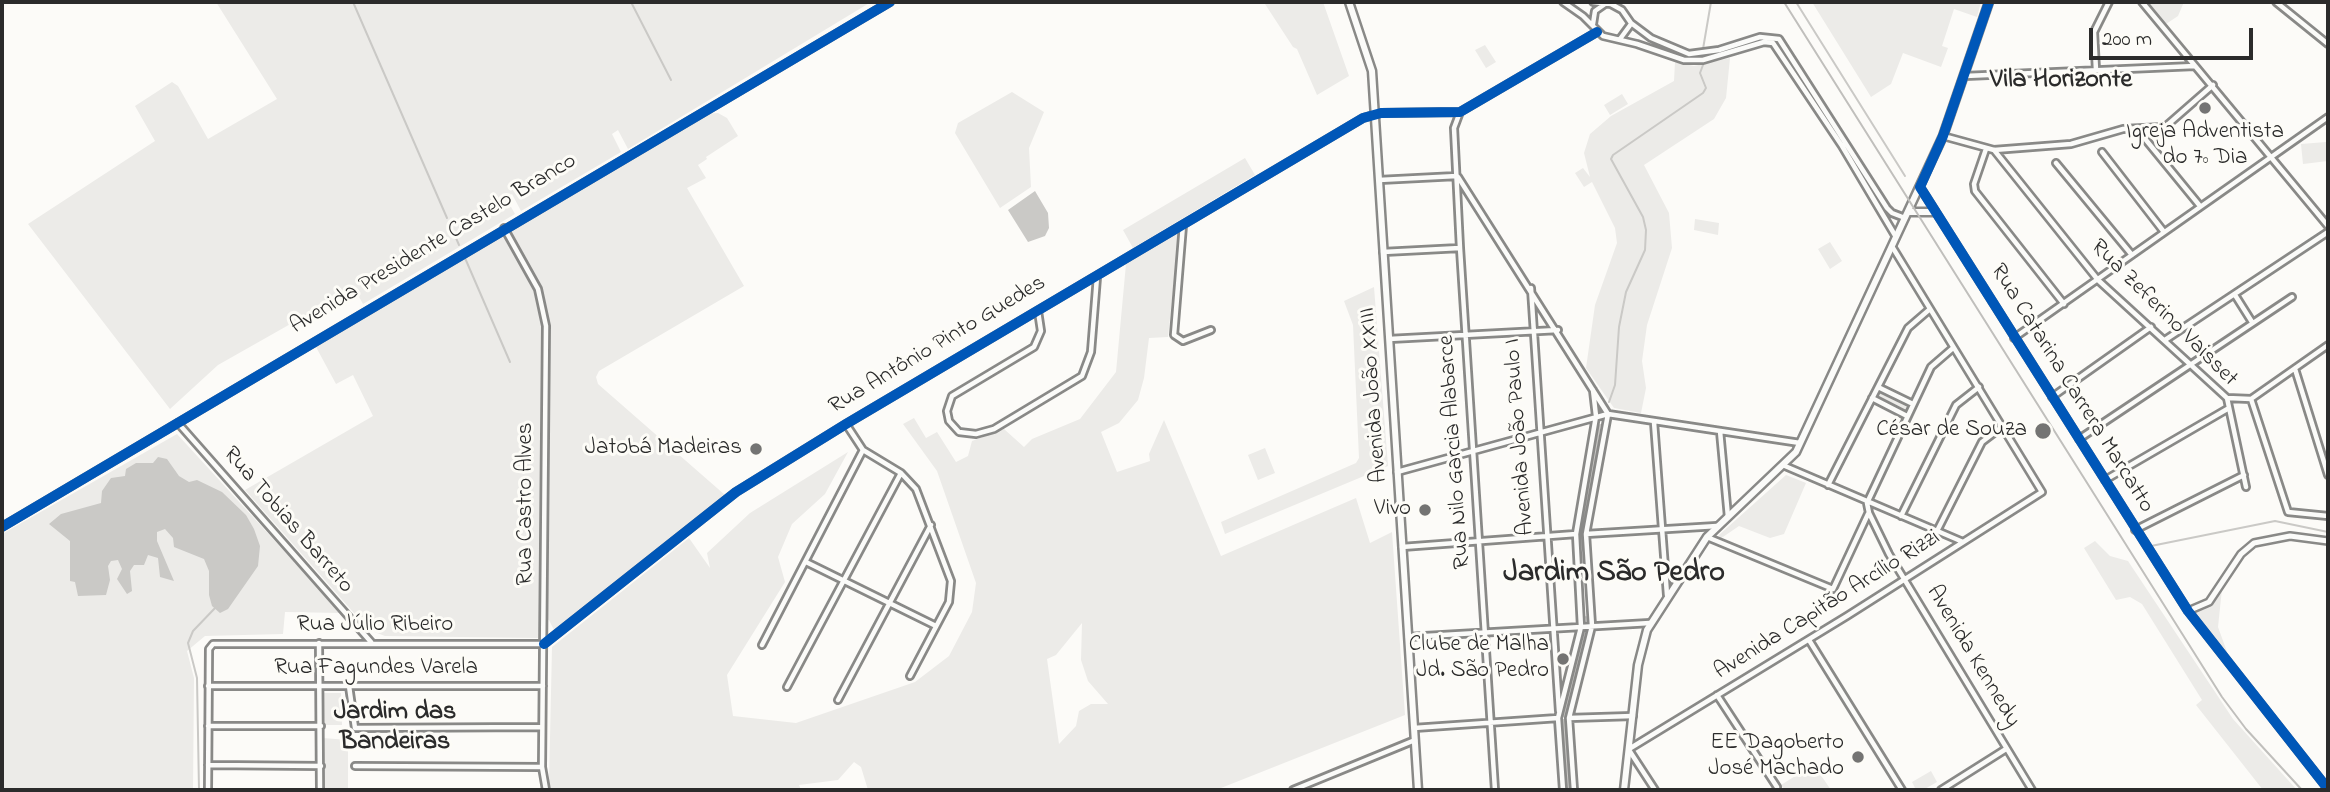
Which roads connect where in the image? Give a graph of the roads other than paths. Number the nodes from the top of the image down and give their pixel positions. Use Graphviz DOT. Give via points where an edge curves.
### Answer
graph roads {
  1 [pos="890,2"];
  2 [pos="1349,2"];
  3 [pos="1563,2"];
  4 [pos="1593,2"];
  5 [pos="1989,2"];
  6 [pos="2109,2"];
  7 [pos="2142,2"];
  8 [pos="2276,2"];
  9 [pos="1611,4"];
  10 [pos="1631,23"];
  11 [pos="1596,30"];
  12 [pos="1619,40"];
  13 [pos="2327,41"];
  14 [pos="2196,66"];
  15 [pos="2096,70"];
  16 [pos="1965,76"];
  17 [pos="2213,85"];
  18 [pos="1460,112"];
  19 [pos="1374,114"];
  20 [pos="2328,117"];
  21 [pos="1943,136"];
  22 [pos="2146,140"];
  23 [pos="1986,149"];
  24 [pos="1994,150"];
  25 [pos="2102,152"];
  26 [pos="2271,156"];
  27 [pos="2056,163"];
  28 [pos="1457,176"];
  29 [pos="1379,180"];
  30 [pos="1920,187"];
  31 [pos="2200,206"];
  32 [pos="1935,212"];
  33 [pos="1907,215"];
  34 [pos="1183,225"];
  35 [pos="2328,226"];
  36 [pos="504,228"];
  37 [pos="2164,232"];
  38 [pos="2328,232"];
  39 [pos="1894,244"];
  40 [pos="1460,248"];
  41 [pos="1383,252"];
  42 [pos="2132,255"];
  43 [pos="1097,276"];
  44 [pos="2098,280"];
  45 [pos="1531,287"];
  46 [pos="2235,295"];
  47 [pos="2292,298"];
  48 [pos="2064,304"];
  49 [pos="1930,309"];
  50 [pos="1038,311"];
  51 [pos="2252,322"];
  52 [pos="2151,327"];
  53 [pos="1211,330"];
  54 [pos="1532,330"];
  55 [pos="1558,330"];
  56 [pos="1466,335"];
  57 [pos="2014,338"];
  58 [pos="1389,339"];
  59 [pos="2165,340"];
  60 [pos="2328,345"];
  61 [pos="1953,348"];
  62 [pos="2190,364"];
  63 [pos="2295,369"];
  64 [pos="1591,382"];
  65 [pos="1878,387"];
  66 [pos="1979,387"];
  67 [pos="2052,397"];
  68 [pos="1872,398"];
  69 [pos="2227,398"];
  70 [pos="2251,399"];
  71 [pos="1913,404"];
  72 [pos="2229,408"];
  73 [pos="1608,414"];
  74 [pos="1596,416"];
  75 [pos="1907,416"];
  76 [pos="177,422"];
  77 [pos="1654,422"];
  78 [pos="846,424"];
  79 [pos="2003,426"];
  80 [pos="1720,431"];
  81 [pos="1538,432"];
  82 [pos="2078,439"];
  83 [pos="1801,443"];
  84 [pos="863,450"];
  85 [pos="1473,450"];
  86 [pos="1785,466"];
  87 [pos="1397,472"];
  88 [pos="901,473"];
  89 [pos="2244,475"];
  90 [pos="2328,475"];
  91 [pos="2105,481"];
  92 [pos="1828,485"];
  93 [pos="2246,487"];
  94 [pos="1867,503"];
  95 [pos="1869,513"];
  96 [pos="1901,516"];
  97 [pos="2328,516"];
  98 [pos="1728,517"];
  99 [pos="931,525"];
  100 [pos="1718,526"];
  101 [pos="2,527"];
  102 [pos="1662,530"];
  103 [pos="2135,530"];
  104 [pos="1937,531"];
  105 [pos="1576,534"];
  106 [pos="1586,534"];
  107 [pos="1545,537"];
  108 [pos="1707,537"];
  109 [pos="1479,541"];
  110 [pos="2328,541"];
  111 [pos="1964,543"];
  112 [pos="1402,547"];
  113 [pos="806,562"];
  114 [pos="1905,579"];
  115 [pos="843,580"];
  116 [pos="1667,595"];
  117 [pos="888,603"];
  118 [pos="2188,611"];
  119 [pos="1650,623"];
  120 [pos="936,626"];
  121 [pos="1592,626"];
  122 [pos="1581,627"];
  123 [pos="1552,628"];
  124 [pos="1485,633"];
  125 [pos="1408,637"];
  126 [pos="1808,640"];
  127 [pos="319,643"];
  128 [pos="371,643"];
  129 [pos="544,643"];
  130 [pos="762,645"];
  131 [pos="910,676"];
  132 [pos="208,686"];
  133 [pos="349,686"];
  134 [pos="543,686"];
  135 [pos="320,687"];
  136 [pos="787,687"];
  137 [pos="1717,695"];
  138 [pos="838,700"];
  139 [pos="1559,711"];
  140 [pos="1633,716"];
  141 [pos="1558,718"];
  142 [pos="1569,718"];
  143 [pos="1490,722"];
  144 [pos="208,726"];
  145 [pos="321,726"];
  146 [pos="542,727"];
  147 [pos="1414,727"];
  148 [pos="1415,740"];
  149 [pos="2007,749"];
  150 [pos="1629,750"];
  151 [pos="208,765"];
  152 [pos="321,766"];
  153 [pos="355,766"];
  154 [pos="542,767"];
  155 [pos="1316,781"];
  156 [pos="1777,787"];
  157 [pos="1900,788"];
  158 [pos="2328,789"];
  159 [pos="208,790"];
  160 [pos="320,790"];
  161 [pos="544,790"];
  162 [pos="1293,790"];
  163 [pos="1318,790"];
  164 [pos="1418,790"];
  165 [pos="1495,790"];
  166 [pos="1563,790"];
  167 [pos="1574,790"];
  168 [pos="1625,790"];
  169 [pos="1655,790"];
  170 [pos="1892,790"];
  171 [pos="1941,790"];
  172 [pos="2032,790"];
  1 -- 36 [label="street, Avenida Presidente Castelo Branco"];
  2 -- 19 [label="main road, Avenida João XXIII" via="1370,64"];
  3 -- 11 [label="street"];
  4 -- 9 [label="street"];
  5 -- 16 [label="main road"];
  6 -- 15 [label="street" via="2094,32"];
  7 -- 14 [label="street"];
  8 -- 13 [label="street"];
  9 -- 10 [label="street" via="1628,14"];
  9 -- 11 [label="street" via="1595,11"];
  10 -- 12 [label="street"];
  10 -- 33 [label="street" via="1662,45 1689,54 1760,37 1779,39 1887,208"];
  11 -- 12 [label="street" via="1610,40"];
  11 -- 18 [label="street"];
  12 -- 39 [label="street" via="1692,61 1769,41 1783,54 1893,229"];
  14 -- 15 [label="street"];
  14 -- 17 [label="street"];
  15 -- 16 [label="street"];
  16 -- 21 [label="main road"];
  17 -- 24 [label="street" via="2165,127 2123,129 2071,144"];
  17 -- 26 [label="street"];
  18 -- 19 [label="street"];
  18 -- 28 [label="street, Rua Nilo Garcia Alabarce" via="1454,128"];
  19 -- 29 [label="main road, Avenida João XXIII"];
  19 -- 34 [label="street, Rua Antônio Pinto Guedes"];
  20 -- 26 [label="street"];
  21 -- 23 [label="street"];
  21 -- 30 [label="main road"];
  22 -- 31 [label="street"];
  23 -- 24 [label="street"];
  23 -- 48 [label="street" via="1975,191"];
  24 -- 44 [label="street, Rua Zeferino Vaisset"];
  25 -- 37 [label="street"];
  26 -- 31 [label="street"];
  26 -- 35 [label="street"];
  27 -- 42 [label="street"];
  28 -- 29 [label="street"];
  28 -- 40 [label="street, Rua Nilo Garcia Alabarce"];
  28 -- 45 [label="street"];
  29 -- 41 [label="main road, Avenida João XXIII"];
  30 -- 32 [label="street, Rua Catarina Carrera Marcatto"];
  30 -- 33 [label="main road"];
  31 -- 37 [label="street"];
  32 -- 33 [label="main road"];
  32 -- 57 [label="street, Rua Catarina Carrera Marcatto"];
  33 -- 39 [label="main road"];
  34 -- 43 [label="street, Rua Antônio Pinto Guedes"];
  34 -- 53 [label="street" via="1174,335 1189,340"];
  36 -- 76 [label="street, Avenida Presidente Castelo Branco"];
  36 -- 129 [label="street, Rua Castro Alves" via="538,289 546,326"];
  37 -- 42 [label="street"];
  38 -- 46 [label="street"];
  39 -- 49 [label="street"];
  39 -- 83 [label="main road"];
  40 -- 41 [label="street"];
  40 -- 56 [label="street, Rua Nilo Garcia Alabarce"];
  41 -- 58 [label="main road, Avenida João XXIII"];
  42 -- 44 [label="street"];
  43 -- 50 [label="street, Rua Antônio Pinto Guedes"];
  43 -- 50 [label="street" via="1091,352 1082,376 985,433 967,434 953,427 947,411 952,396 1034,347 1041,331"];
  44 -- 48 [label="street"];
  44 -- 52 [label="street, Rua Zeferino Vaisset"];
  45 -- 54 [label="street, Avenida João Paulo I"];
  45 -- 55 [label="street"];
  46 -- 51 [label="street"];
  46 -- 59 [label="street"];
  47 -- 51 [label="street"];
  48 -- 57 [label="street"];
  49 -- 61 [label="street"];
  49 -- 65 [label="street" via="1908,328"];
  50 -- 78 [label="street, Rua Antônio Pinto Guedes"];
  51 -- 62 [label="street"];
  52 -- 59 [label="street, Rua Zeferino Vaisset"];
  52 -- 67 [label="street"];
  54 -- 55 [label="street"];
  54 -- 56 [label="street"];
  54 -- 81 [label="street, Avenida João Paulo I"];
  55 -- 64 [label="street"];
  56 -- 58 [label="street"];
  56 -- 85 [label="street, Rua Nilo Garcia Alabarce"];
  57 -- 67 [label="street, Rua Catarina Carrera Marcatto"];
  58 -- 87 [label="main road, Avenida João XXIII"];
  59 -- 62 [label="street, Rua Zeferino Vaisset"];
  60 -- 63 [label="street"];
  61 -- 66 [label="street"];
  61 -- 71 [label="street" via="1934,363"];
  62 -- 69 [label="street, Rua Zeferino Vaisset"];
  62 -- 82 [label="street"];
  63 -- 70 [label="street"];
  63 -- 90 [label="street"];
  64 -- 73 [label="street"];
  64 -- 74 [label="street"];
  65 -- 68 [label="street"];
  65 -- 71 [label="street"];
  66 -- 79 [label="street"];
  66 -- 96 [label="street" via="1956,405"];
  67 -- 82 [label="street, Rua Catarina Carrera Marcatto"];
  68 -- 75 [label="street"];
  68 -- 92 [label="street"];
  69 -- 70 [label="street"];
  69 -- 72 [label="street, Rua Zeferino Vaisset"];
  70 -- 97 [label="street" via="2288,512"];
  71 -- 75 [label="street"];
  72 -- 89 [label="street, Rua Zeferino Vaisset"];
  72 -- 91 [label="street"];
  73 -- 74 [label="street"];
  73 -- 77 [label="street"];
  73 -- 106 [label="street"];
  74 -- 81 [label="street"];
  74 -- 105 [label="street"];
  75 -- 94 [label="street"];
  76 -- 101 [label="street, Avenida Presidente Castelo Branco"];
  76 -- 128 [label="street, Rua Tobias Barreto"];
  77 -- 80 [label="street"];
  77 -- 102 [label="street"];
  78 -- 84 [label="street"];
  78 -- 129 [label="street, Rua Antônio Pinto Guedes" via="736,492"];
  79 -- 104 [label="street" via="1984,439"];
  79 -- 111 [label="street, Avenida Capitão Arcílio Rizzi" via="2042,489"];
  80 -- 83 [label="street"];
  80 -- 98 [label="street"];
  81 -- 85 [label="street"];
  81 -- 107 [label="street, Avenida João Paulo I"];
  82 -- 91 [label="street, Rua Catarina Carrera Marcatto"];
  83 -- 86 [label="main road"];
  84 -- 88 [label="street"];
  84 -- 113 [label="street"];
  85 -- 87 [label="street"];
  85 -- 109 [label="street, Rua Nilo Garcia Alabarce"];
  86 -- 92 [label="street"];
  86 -- 98 [label="main road"];
  87 -- 112 [label="main road, Avenida João XXIII"];
  88 -- 99 [label="street" via="916,489"];
  88 -- 115 [label="street"];
  89 -- 93 [label="street, Rua Zeferino Vaisset"];
  89 -- 103 [label="street"];
  91 -- 103 [label="street, Rua Catarina Carrera Marcatto"];
  92 -- 94 [label="street"];
  94 -- 95 [label="street, Avenida Kennedy"];
  94 -- 96 [label="street"];
  95 -- 108 [label="street" via="1833,589"];
  95 -- 114 [label="street, Avenida Kennedy"];
  96 -- 104 [label="street"];
  98 -- 100 [label="main road"];
  99 -- 117 [label="street"];
  99 -- 120 [label="street" via="952,589"];
  100 -- 102 [label="street"];
  100 -- 108 [label="main road"];
  102 -- 106 [label="street"];
  102 -- 116 [label="street"];
  103 -- 118 [label="street, Rua Catarina Carrera Marcatto"];
  104 -- 111 [label="street"];
  105 -- 107 [label="street"];
  105 -- 122 [label="street"];
  106 -- 121 [label="street"];
  107 -- 109 [label="street"];
  107 -- 123 [label="street, Avenida João Paulo I"];
  108 -- 116 [label="main road"];
  109 -- 112 [label="street"];
  109 -- 124 [label="street, Rua Nilo Garcia Alabarce"];
  110 -- 118 [label="street" via="2290,536 2254,543 2241,554 2209,602"];
  111 -- 114 [label="street, Avenida Capitão Arcílio Rizzi"];
  112 -- 125 [label="main road, Avenida João XXIII"];
  113 -- 115 [label="street"];
  113 -- 130 [label="street"];
  114 -- 126 [label="street, Avenida Capitão Arcílio Rizzi"];
  114 -- 149 [label="street, Avenida Kennedy"];
  115 -- 117 [label="street"];
  115 -- 136 [label="street"];
  116 -- 119 [label="main road"];
  117 -- 120 [label="street"];
  117 -- 138 [label="street"];
  118 -- 158 [label="street, Rua Catarina Carrera Marcatto"];
  119 -- 121 [label="street"];
  119 -- 140 [label="main road" via="1641,648"];
  120 -- 131 [label="street"];
  121 -- 122 [label="street"];
  121 -- 142 [label="street"];
  122 -- 123 [label="street"];
  122 -- 139 [label="street"];
  123 -- 124 [label="street"];
  123 -- 139 [label="street, Avenida João Paulo I"];
  124 -- 125 [label="street"];
  124 -- 143 [label="street, Rua Nilo Garcia Alabarce"];
  125 -- 147 [label="main road, Avenida João XXIII"];
  126 -- 137 [label="street, Avenida Capitão Arcílio Rizzi"];
  126 -- 157 [label="street"];
  127 -- 128 [label="street, Rua Júlio Ribeiro"];
  127 -- 132 [label="street, Rua Júlio Ribeiro" via="216,643 209,649"];
  127 -- 135 [label="street"];
  128 -- 129 [label="street, Rua Júlio Ribeiro"];
  129 -- 134 [label="street, Rua Castro Alves"];
  132 -- 135 [label="street, Rua Fagundes Varela"];
  132 -- 144 [label="street"];
  133 -- 134 [label="street, Rua Fagundes Varela"];
  133 -- 135 [label="street, Rua Fagundes Varela"];
  133 -- 146 [label="street" via="355,728"];
  134 -- 146 [label="street, Rua Castro Alves"];
  135 -- 145 [label="street"];
  137 -- 150 [label="street, Avenida Capitão Arcílio Rizzi"];
  137 -- 156 [label="street"];
  139 -- 141 [label="street"];
  140 -- 142 [label="street"];
  140 -- 150 [label="main road"];
  141 -- 143 [label="street"];
  141 -- 166 [label="street"];
  142 -- 167 [label="street"];
  143 -- 147 [label="street"];
  143 -- 165 [label="street, Rua Nilo Garcia Alabarce"];
  144 -- 145 [label="street"];
  144 -- 151 [label="street"];
  145 -- 152 [label="street"];
  146 -- 154 [label="street, Rua Castro Alves"];
  147 -- 148 [label="main road, Avenida João XXIII"];
  148 -- 155 [label="street"];
  148 -- 164 [label="main road, Avenida João XXIII"];
  149 -- 171 [label="street"];
  149 -- 172 [label="street, Avenida Kennedy"];
  150 -- 168 [label="main road"];
  150 -- 169 [label="street"];
  151 -- 152 [label="street"];
  151 -- 159 [label="street"];
  152 -- 160 [label="street"];
  153 -- 154 [label="street"];
  154 -- 161 [label="street, Rua Castro Alves"];
  155 -- 162 [label="street"];
  155 -- 163 [label="street"];
  157 -- 170 [label="street"];
}
